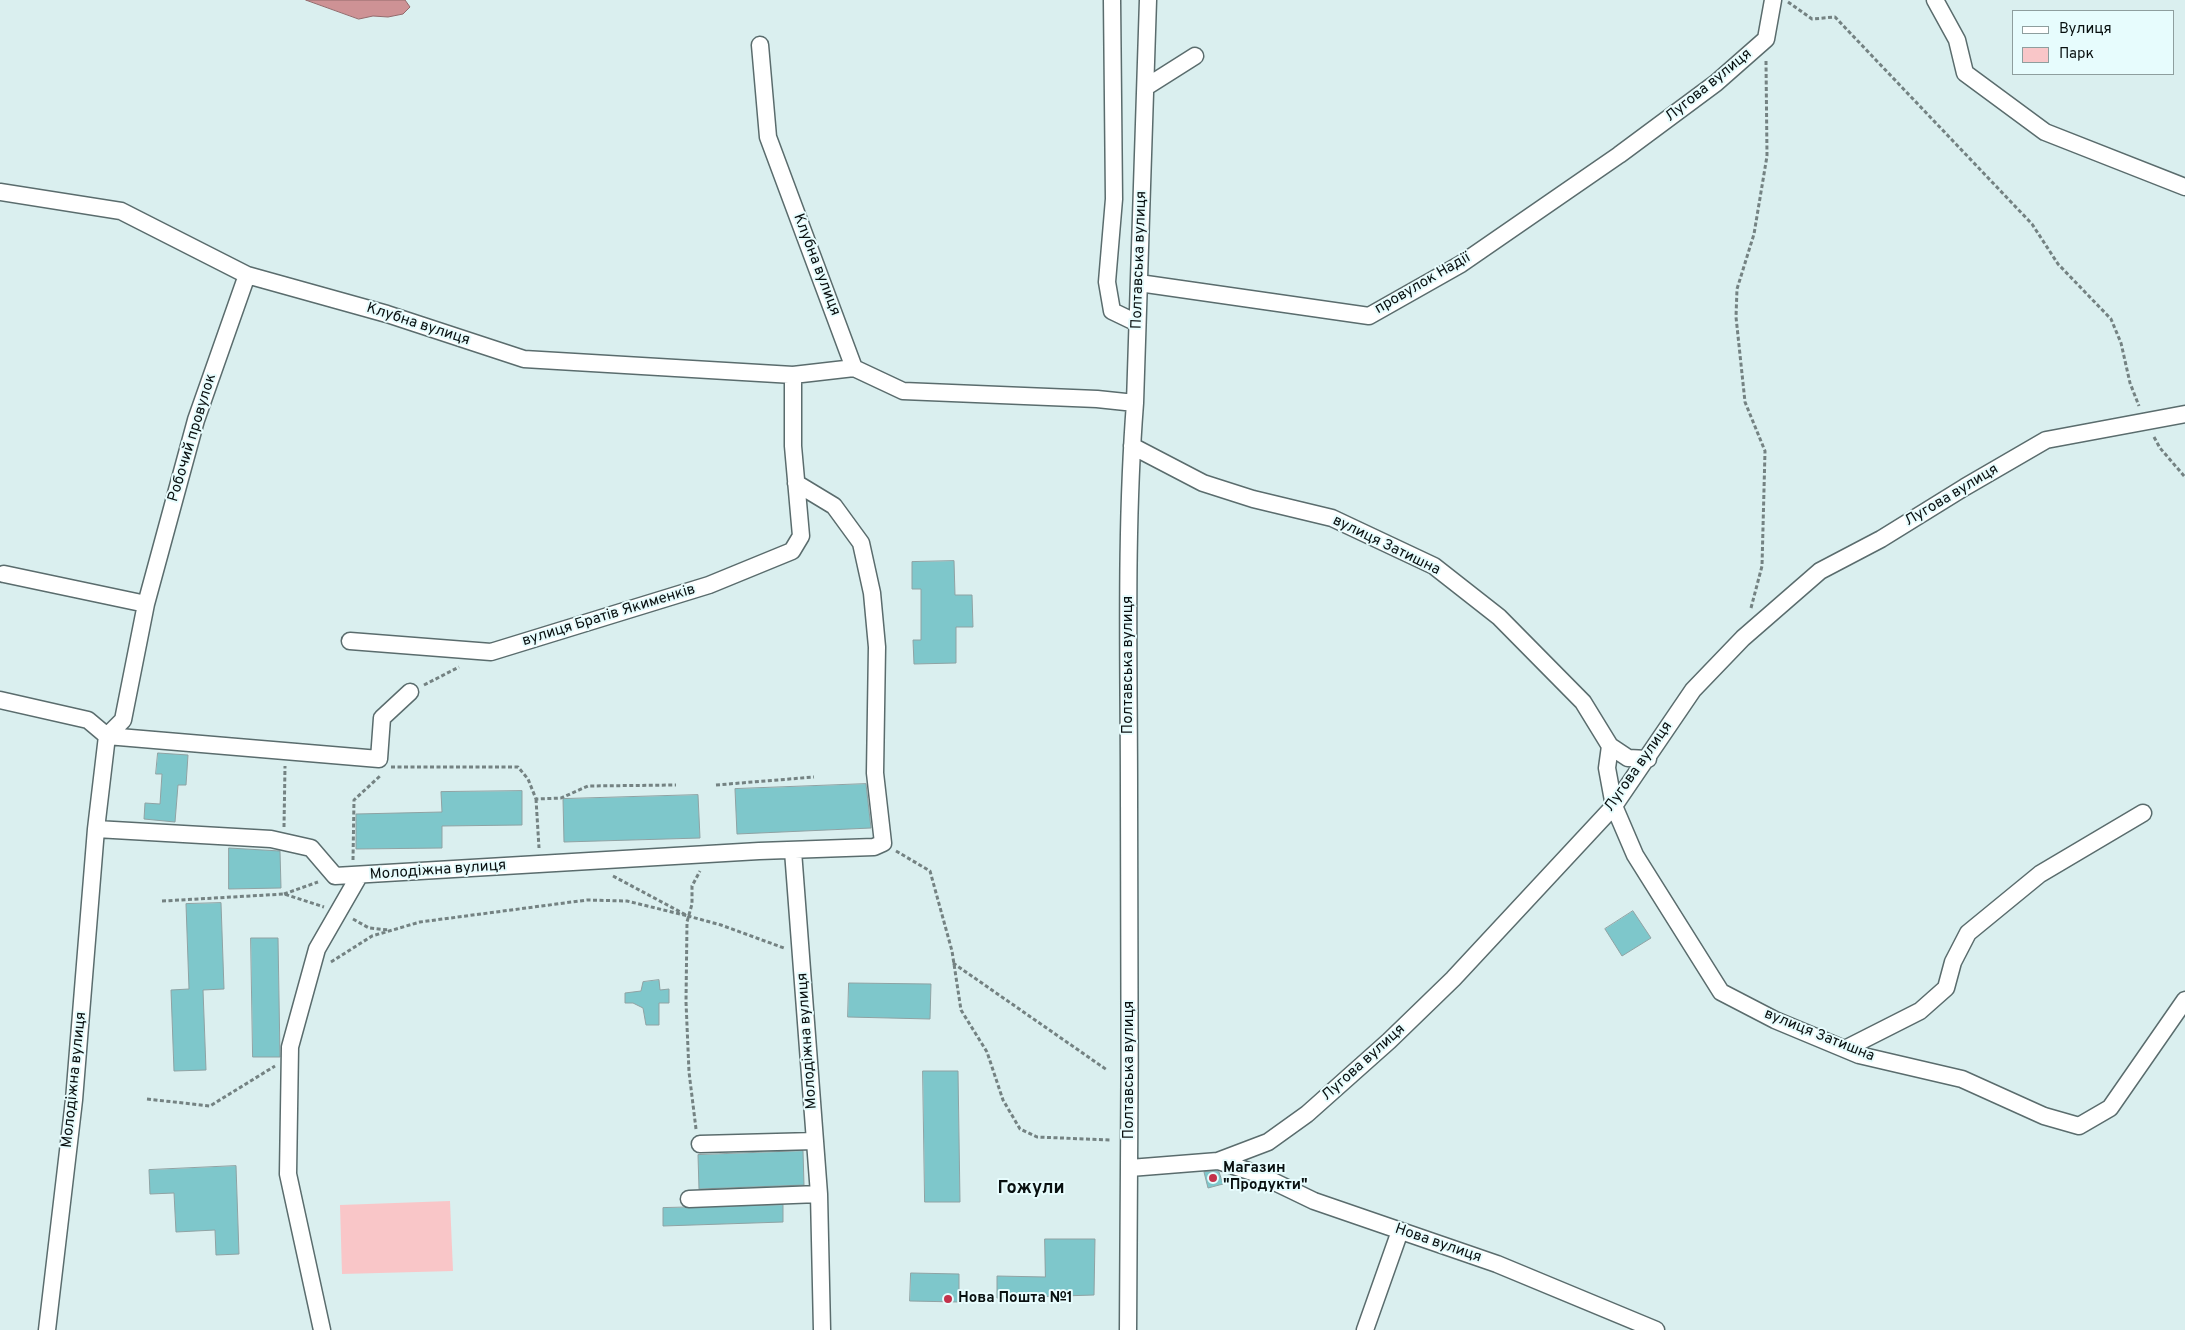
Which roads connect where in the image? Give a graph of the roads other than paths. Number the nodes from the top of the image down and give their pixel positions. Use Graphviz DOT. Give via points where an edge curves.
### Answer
graph roads {
  1 [pos="1112,0"];
  2 [pos="1148,0"];
  3 [pos="1773,0"];
  4 [pos="1936,0"];
  5 [pos="760,45"];
  6 [pos="1195,56"];
  7 [pos="1146,87"];
  8 [pos="1619,155"];
  9 [pos="2185,187"];
  10 [pos="0,192"];
  11 [pos="247,275"];
  12 [pos="1139,283"];
  13 [pos="1137,323"];
  14 [pos="854,368"];
  15 [pos="793,375"];
  16 [pos="1135,404"];
  17 [pos="2185,414"];
  18 [pos="1132,446"];
  19 [pos="796,483"];
  20 [pos="4,574"];
  21 [pos="146,604"];
  22 [pos="350,641"];
  23 [pos="410,692"];
  24 [pos="0,700"];
  25 [pos="107,736"];
  26 [pos="1610,746"];
  27 [pos="1648,759"];
  28 [pos="1614,806"];
  29 [pos="2143,813"];
  30 [pos="96,829"];
  31 [pos="794,851"];
  32 [pos="356,876"];
  33 [pos="2185,1000"];
  34 [pos="1845,1049"];
  35 [pos="815,1141"];
  36 [pos="700,1144"];
  37 [pos="1218,1161"];
  38 [pos="1130,1168"];
  39 [pos="819,1194"];
  40 [pos="689,1199"];
  41 [pos="1400,1231"];
  42 [pos="47,1330"];
  43 [pos="322,1330"];
  44 [pos="822,1330"];
  45 [pos="1128,1330"];
  46 [pos="1365,1330"];
  47 [pos="1656,1330"];
  1 -- 13 [label="street" via="1114,198 1107,282 1112,311"];
  2 -- 7 [label="street, Полтавська вулиця"];
  3 -- 8 [label="street, Лугова вулиця" via="1766,39 1716,83"];
  4 -- 9 [label="street" via="1958,40 1965,73 2044,132"];
  5 -- 14 [label="street, Клубна вулиця" via="768,137"];
  6 -- 7 [label="street"];
  7 -- 12 [label="street, Полтавська вулиця"];
  8 -- 12 [label="street, провулок Надії" via="1461,264 1369,316"];
  10 -- 11 [label="street, Клубна вулиця" via="121,211"];
  11 -- 15 [label="street, Клубна вулиця" via="387,314 524,359"];
  11 -- 21 [label="street, Робочий провулок" via="196,420"];
  12 -- 13 [label="street, Полтавська вулиця"];
  13 -- 16 [label="street, Полтавська вулиця"];
  14 -- 15 [label="street, Клубна вулиця"];
  14 -- 16 [label="street" via="903,391 1097,399"];
  15 -- 19 [label="street, вулиця Братів Якименків"];
  16 -- 18 [label="street, Полтавська вулиця"];
  17 -- 27 [label="street, Лугова вулиця" via="2046,440 1881,539 1820,571 1743,638 1693,690"];
  18 -- 26 [label="street, вулиця Затишна" via="1203,483 1332,518 1434,566 1506,624 1583,702"];
  18 -- 38 [label="street, Полтавська вулиця" via="1128,623"];
  19 -- 22 [label="street, вулиця Братів Якименків" via="800,536 792,551 710,585 491,652"];
  19 -- 31 [label="street, Молодіжна вулиця" via="834,506 861,544 872,593 877,647 875,773 883,843 874,847"];
  20 -- 21 [label="street"];
  21 -- 25 [label="street, Робочий провулок" via="123,720"];
  23 -- 25 [label="street" via="382,718 385,763 286,750"];
  24 -- 25 [label="street" via="88,720"];
  25 -- 30 [label="street, Молодіжна вулиця"];
  26 -- 27 [label="street, вулиця Затишна" via="1628,758"];
  26 -- 28 [label="street, вулиця Затишна" via="1607,768"];
  27 -- 28 [label="street, Лугова вулиця"];
  28 -- 34 [label="street, вулиця Затишна" via="1635,855 1721,992 1775,1020"];
  28 -- 37 [label="street, Лугова вулиця" via="1453,979 1389,1041 1307,1114 1268,1142"];
  29 -- 34 [label="street" via="2040,874 1968,933 1953,962 1946,988 1920,1011"];
  30 -- 32 [label="street, Молодіжна вулиця" via="270,839 311,848 335,876"];
  30 -- 42 [label="street, Молодіжна вулиця" via="74,1100"];
  31 -- 32 [label="street, Молодіжна вулиця"];
  31 -- 35 [label="street, Молодіжна вулиця"];
  32 -- 43 [label="street" via="317,949 290,1047 288,1174"];
  33 -- 34 [label="street, вулиця Затишна" via="2110,1108 2079,1126 2044,1116 1962,1079"];
  35 -- 36 [label="street"];
  35 -- 39 [label="street, Молодіжна вулиця"];
  37 -- 38 [label="street, Лугова вулиця"];
  37 -- 41 [label="street, Нова вулиця" via="1258,1174 1314,1201"];
  38 -- 45 [label="street, Полтавська вулиця"];
  39 -- 40 [label="street"];
  39 -- 44 [label="street, Молодіжна вулиця"];
  41 -- 46 [label="street"];
  41 -- 47 [label="street, Нова вулиця" via="1497,1264"];
}
